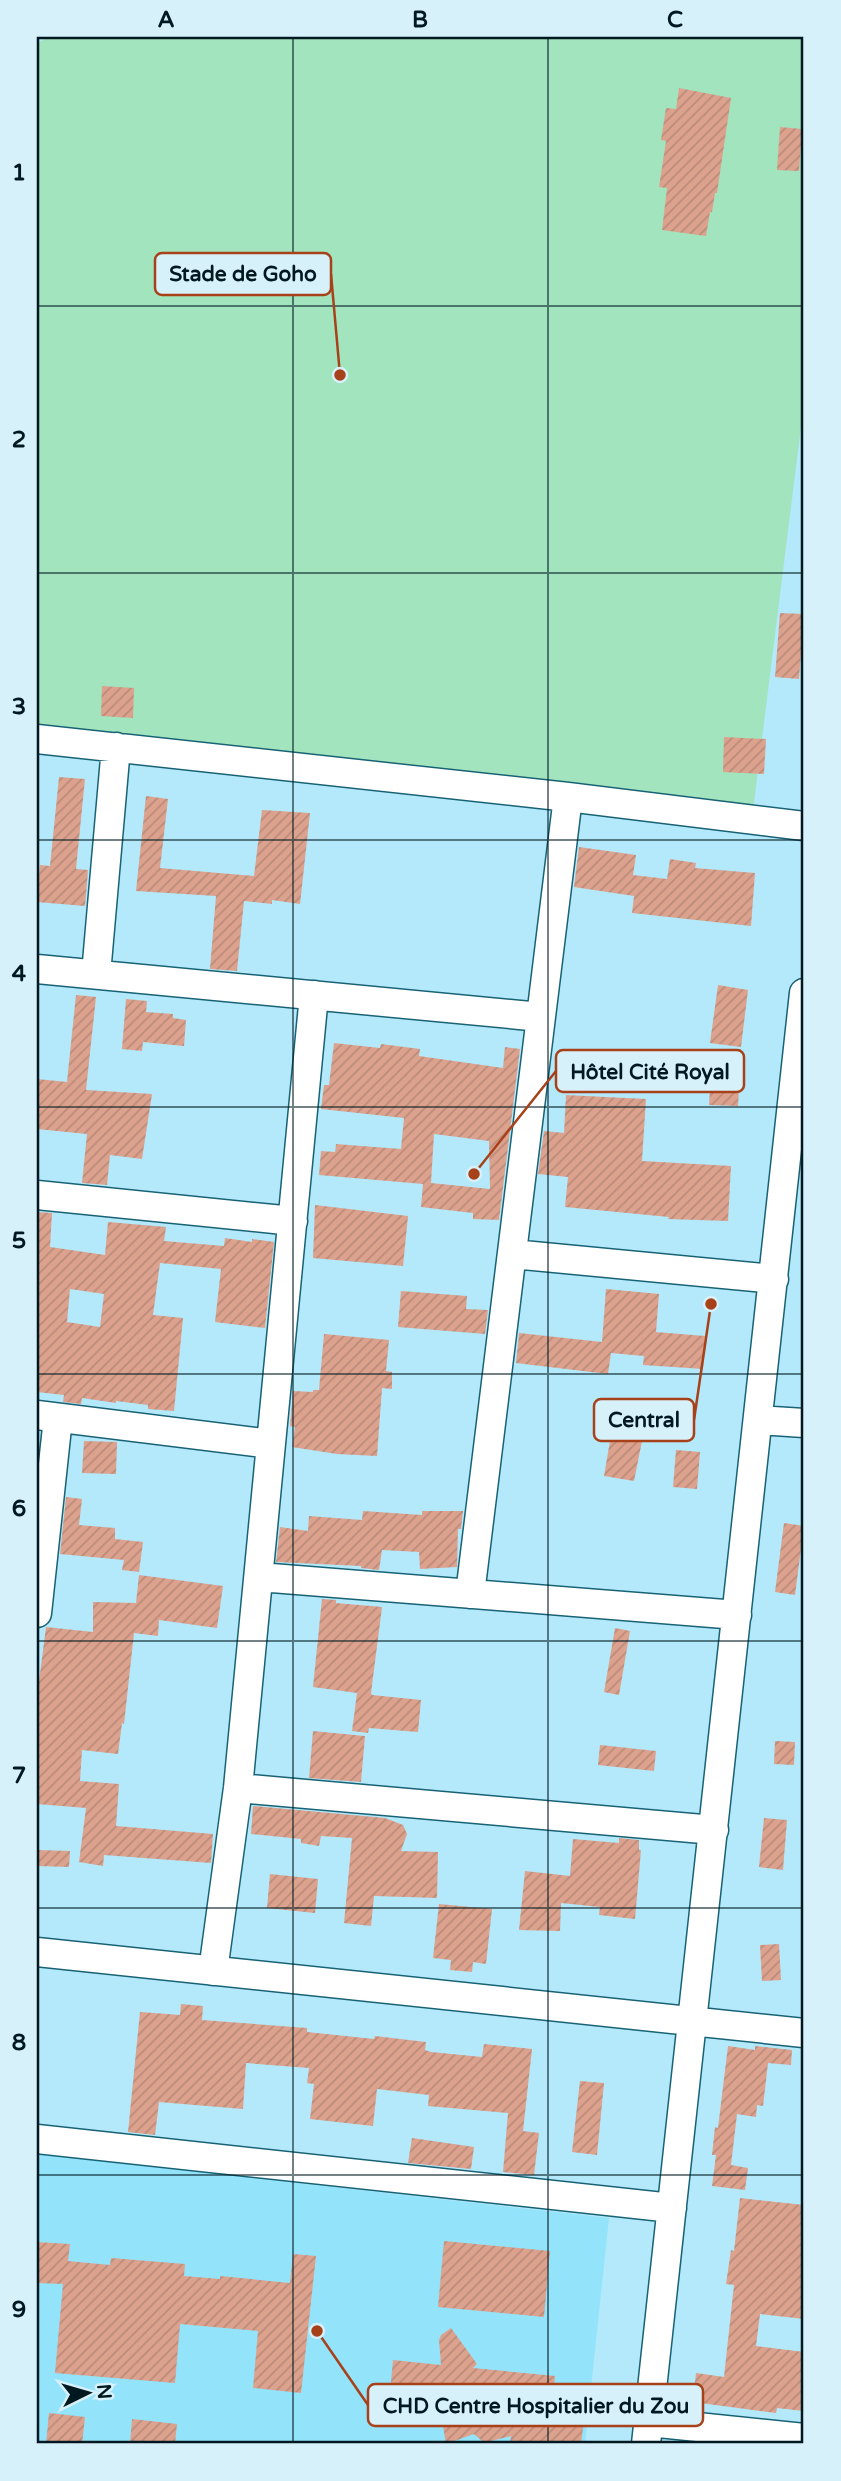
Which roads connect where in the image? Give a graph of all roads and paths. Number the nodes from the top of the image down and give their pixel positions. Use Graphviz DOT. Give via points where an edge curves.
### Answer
graph roads {
  1 [pos="37,739"];
  2 [pos="116,747"];
  3 [pos="568,797"];
  4 [pos="804,826"];
  5 [pos="37,969"];
  6 [pos="96,974"];
  7 [pos="804,993"];
  8 [pos="314,995"];
  9 [pos="541,1017"];
  10 [pos="37,1195"];
  11 [pos="293,1221"];
  12 [pos="512,1254"];
  13 [pos="774,1279"];
  14 [pos="47,1416"];
  15 [pos="758,1420"];
  16 [pos="804,1423"];
  17 [pos="271,1444"];
  18 [pos="259,1577"];
  19 [pos="470,1594"];
  20 [pos="37,1613"];
  21 [pos="737,1615"];
  22 [pos="238,1788"];
  23 [pos="714,1830"];
  24 [pos="37,1952"];
  25 [pos="213,1971"];
  26 [pos="693,2020"];
  27 [pos="804,2033"];
  28 [pos="37,2139"];
  29 [pos="672,2208"];
  30 [pos="648,2433"];
  31 [pos="804,2438"];
  1 -- 2 [label="street"];
  2 -- 3 [label="street"];
  2 -- 6 [label="street"];
  3 -- 4 [label="street"];
  3 -- 9 [label="street"];
  5 -- 6 [label="street"];
  6 -- 8 [label="street"];
  7 -- 13 [label="street"];
  8 -- 9 [label="street"];
  8 -- 11 [label="street"];
  9 -- 12 [label="street"];
  10 -- 11 [label="street"];
  11 -- 17 [label="street"];
  12 -- 13 [label="street"];
  12 -- 19 [label="street"];
  13 -- 15 [label="street"];
  14 -- 17 [label="street"];
  14 -- 20 [label="street"];
  15 -- 16 [label="street"];
  15 -- 21 [label="street"];
  17 -- 18 [label="street"];
  18 -- 19 [label="street"];
  18 -- 22 [label="street"];
  19 -- 21 [label="street"];
  21 -- 23 [label="street"];
  22 -- 23 [label="street"];
  22 -- 25 [label="street"];
  23 -- 26 [label="street"];
  24 -- 25 [label="street"];
  25 -- 26 [label="street"];
  26 -- 27 [label="street"];
  26 -- 29 [label="street"];
  28 -- 29 [label="street"];
  29 -- 30 [label="street"];
  30 -- 31 [label="street"];
}
